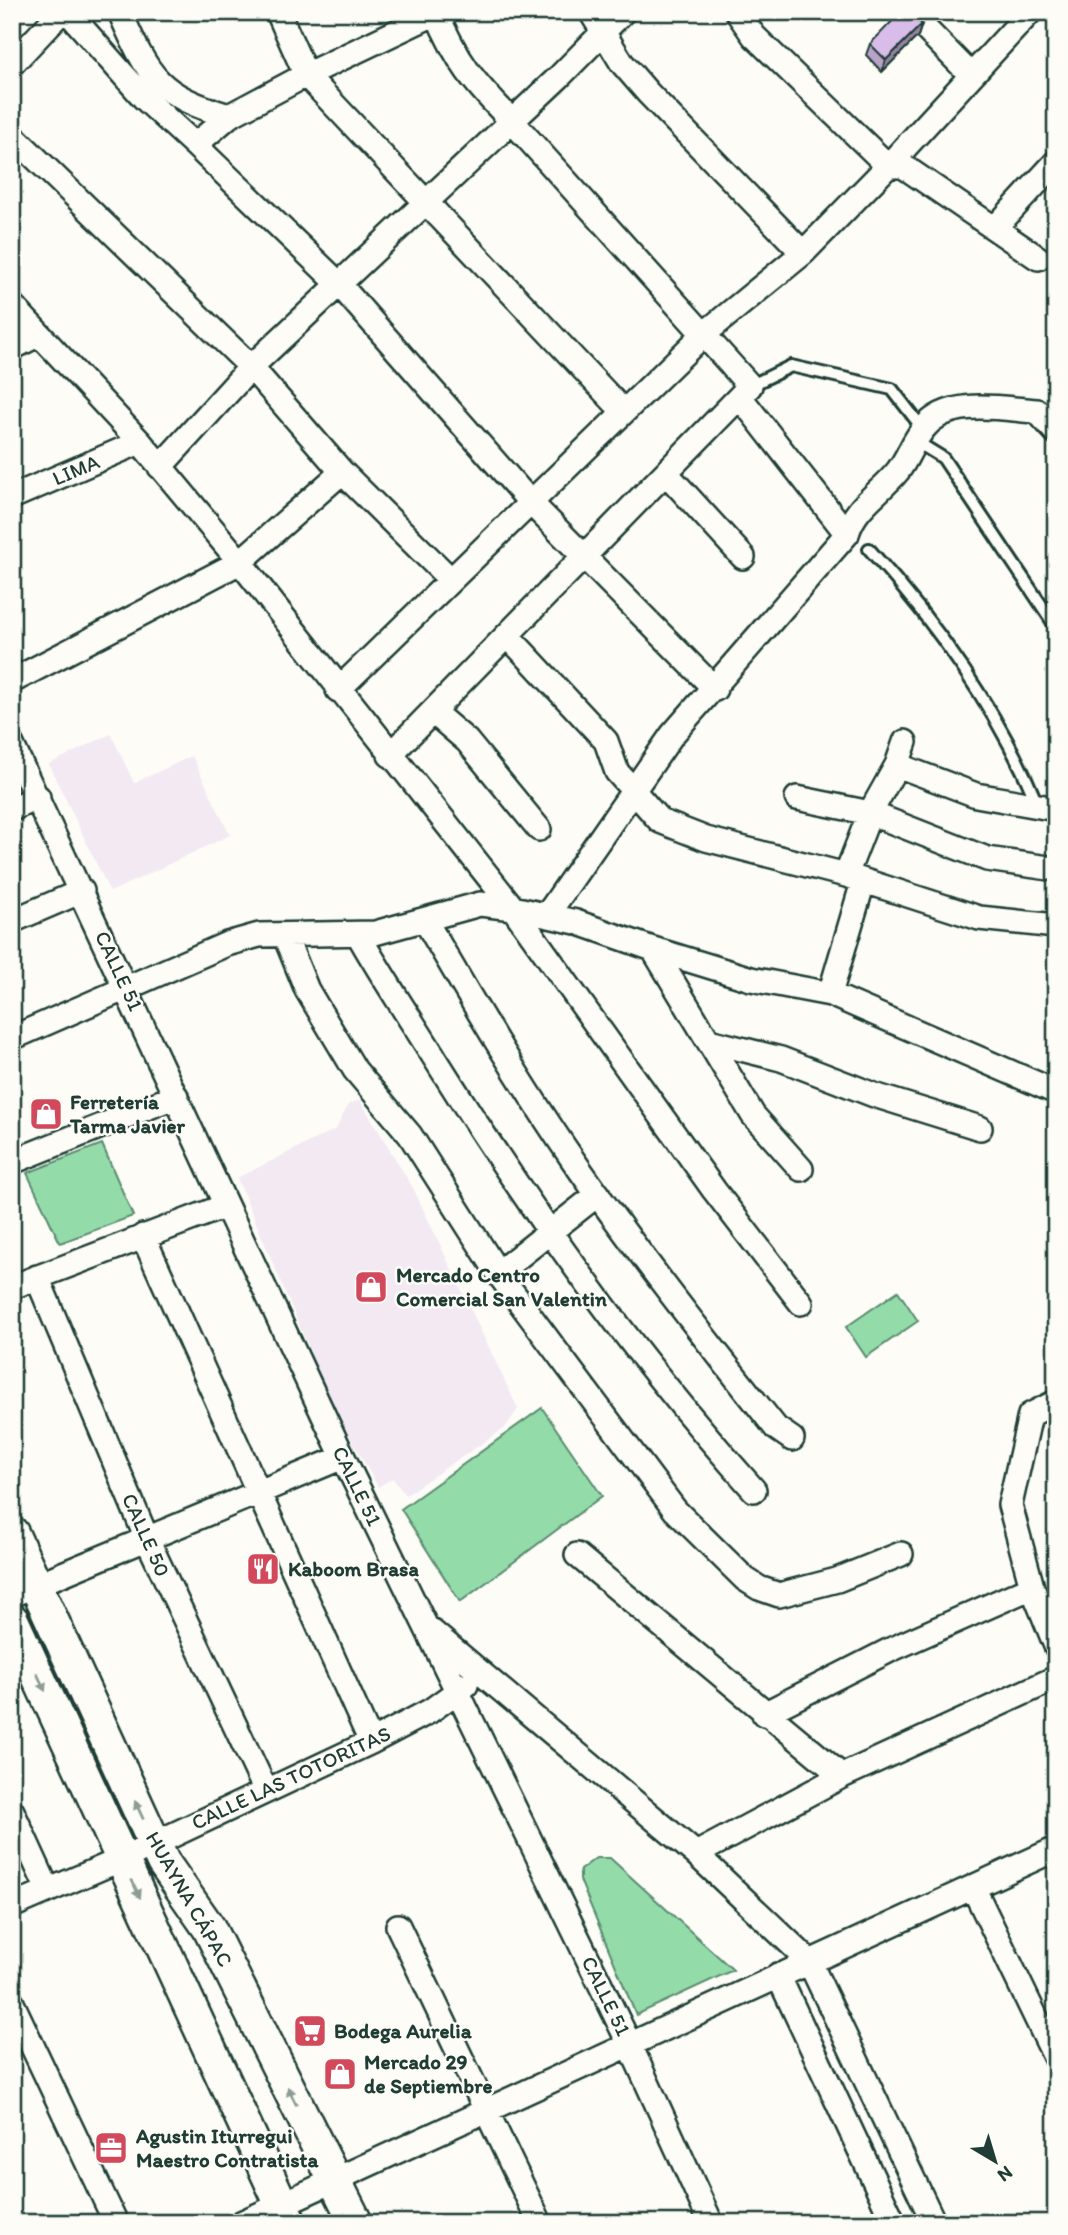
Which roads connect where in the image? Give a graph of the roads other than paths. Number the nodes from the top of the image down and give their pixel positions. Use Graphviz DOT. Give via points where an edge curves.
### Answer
graph roads {
  1 [pos="61,12"];
  2 [pos="68,12"];
  3 [pos="120,12"];
  4 [pos="278,12"];
  5 [pos="437,12"];
  6 [pos="623,12"];
  7 [pos="737,12"];
  8 [pos="909,12"];
  9 [pos="1030,12"];
  10 [pos="597,22"];
  11 [pos="12,64"];
  12 [pos="970,74"];
  13 [pos="306,75"];
  14 [pos="229,116"];
  15 [pos="512,121"];
  16 [pos="12,135"];
  17 [pos="195,145"];
  18 [pos="1056,162"];
  19 [pos="888,166"];
  20 [pos="425,203"];
  21 [pos="995,228"];
  22 [pos="803,253"];
  23 [pos="1038,258"];
  24 [pos="339,284"];
  25 [pos="12,305"];
  26 [pos="39,334"];
  27 [pos="704,334"];
  28 [pos="12,348"];
  29 [pos="251,367"];
  30 [pos="745,392"];
  31 [pos="623,411"];
  32 [pos="1056,432"];
  33 [pos="920,435"];
  34 [pos="140,442"];
  35 [pos="160,467"];
  36 [pos="342,472"];
  37 [pos="666,473"];
  38 [pos="12,497"];
  39 [pos="531,503"];
  40 [pos="848,534"];
  41 [pos="869,549"];
  42 [pos="584,556"];
  43 [pos="743,557"];
  44 [pos="240,562"];
  45 [pos="451,580"];
  46 [pos="1056,627"];
  47 [pos="507,635"];
  48 [pos="12,681"];
  49 [pos="715,689"];
  50 [pos="338,690"];
  51 [pos="433,712"];
  52 [pos="905,742"];
  53 [pos="12,745"];
  54 [pos="390,755"];
  55 [pos="897,765"];
  56 [pos="634,791"];
  57 [pos="38,797"];
  58 [pos="797,799"];
  59 [pos="12,809"];
  60 [pos="1047,809"];
  61 [pos="870,813"];
  62 [pos="539,829"];
  63 [pos="1056,869"];
  64 [pos="855,878"];
  65 [pos="82,891"];
  66 [pos="513,908"];
  67 [pos="547,915"];
  68 [pos="425,920"];
  69 [pos="12,921"];
  70 [pos="1056,926"];
  71 [pos="358,934"];
  72 [pos="285,936"];
  73 [pos="653,949"];
  74 [pos="127,988"];
  75 [pos="830,994"];
  76 [pos="12,1038"];
  77 [pos="709,1041"];
  78 [pos="1056,1092"];
  79 [pos="176,1096"];
  80 [pos="980,1128"];
  81 [pos="12,1162"];
  82 [pos="801,1169"];
  83 [pos="598,1194"];
  84 [pos="225,1206"];
  85 [pos="548,1231"];
  86 [pos="143,1236"];
  87 [pos="498,1273"];
  88 [pos="37,1277"];
  89 [pos="12,1287"];
  90 [pos="801,1303"];
  91 [pos="1056,1402"];
  92 [pos="792,1439"];
  93 [pos="343,1457"];
  94 [pos="754,1490"];
  95 [pos="257,1492"];
  96 [pos="12,1533"];
  97 [pos="147,1539"];
  98 [pos="901,1554"];
  99 [pos="577,1555"];
  100 [pos="1032,1587"];
  101 [pos="24,1590"];
  102 [pos="12,1620"];
  103 [pos="424,1624"];
  104 [pos="1056,1646"];
  105 [pos="1056,1678"];
  106 [pos="489,1680"];
  107 [pos="455,1691"];
  108 [pos="764,1714"];
  109 [pos="370,1742"];
  110 [pos="842,1776"];
  111 [pos="265,1789"];
  112 [pos="12,1811"];
  113 [pos="155,1843"];
  114 [pos="1056,1849"];
  115 [pos="696,1854"];
  116 [pos="122,1859"];
  117 [pos="974,1889"];
  118 [pos="48,1890"];
  119 [pos="12,1906"];
  120 [pos="398,1926"];
  121 [pos="809,1961"];
  122 [pos="778,1975"];
  123 [pos="12,2003"];
  124 [pos="629,2043"];
  125 [pos="1056,2059"];
  126 [pos="488,2112"];
  127 [pos="334,2180"];
  128 [pos="285,2214"];
  129 [pos="116,2223"];
  130 [pos="242,2223"];
  131 [pos="356,2223"];
  132 [pos="540,2223"];
  133 [pos="711,2223"];
  134 [pos="894,2223"];
  135 [pos="934,2223"];
  1 -- 11 [label="street"];
  2 -- 17 [label="street" via="144,98"];
  3 -- 14 [label="street" via="157,82 180,100"];
  4 -- 13 [label="street"];
  5 -- 13 [label="street"];
  5 -- 15 [label="street" via="453,52 473,82"];
  6 -- 10 [label="street"];
  7 -- 19 [label="street" via="754,36"];
  8 -- 12 [label="street"];
  9 -- 12 [label="street"];
  10 -- 15 [label="street"];
  10 -- 22 [label="street" via="622,63 648,93"];
  12 -- 19 [label="street"];
  13 -- 14 [label="street"];
  13 -- 20 [label="street"];
  14 -- 17 [label="street"];
  15 -- 20 [label="street"];
  15 -- 27 [label="street"];
  16 -- 29 [label="street"];
  17 -- 24 [label="street"];
  18 -- 21 [label="street"];
  19 -- 21 [label="street" via="903,166"];
  19 -- 22 [label="street"];
  20 -- 24 [label="street"];
  20 -- 31 [label="street"];
  21 -- 23 [label="street"];
  22 -- 27 [label="street"];
  24 -- 29 [label="street"];
  24 -- 39 [label="street"];
  25 -- 26 [label="street"];
  26 -- 28 [label="street"];
  26 -- 34 [label="street"];
  27 -- 30 [label="street"];
  27 -- 31 [label="street"];
  29 -- 35 [label="street"];
  29 -- 36 [label="street"];
  30 -- 33 [label="lane" via="791,366 892,389"];
  30 -- 37 [label="street"];
  30 -- 40 [label="street"];
  31 -- 39 [label="street"];
  32 -- 33 [label="street" via="1037,411 962,407 938,414"];
  33 -- 40 [label="street" via="897,473 852,518"];
  33 -- 46 [label="lane" via="943,458"];
  34 -- 35 [label="street"];
  34 -- 38 [label="street, LIMA"];
  35 -- 44 [label="street"];
  36 -- 44 [label="street"];
  36 -- 45 [label="street"];
  37 -- 42 [label="street"];
  37 -- 43 [label="street"];
  39 -- 42 [label="street"];
  39 -- 45 [label="street"];
  40 -- 49 [label="street"];
  41 -- 60 [label="lane" via="916,601 1010,743"];
  42 -- 47 [label="street"];
  42 -- 49 [label="street"];
  44 -- 48 [label="street"];
  44 -- 50 [label="street"];
  45 -- 50 [label="street"];
  47 -- 51 [label="street"];
  47 -- 56 [label="street" via="606,741 617,772"];
  49 -- 56 [label="street" via="672,735"];
  50 -- 54 [label="street"];
  51 -- 54 [label="street"];
  51 -- 62 [label="street" via="467,741"];
  52 -- 55 [label="street"];
  53 -- 57 [label="street, CALLE 51"];
  54 -- 66 [label="street"];
  55 -- 60 [label="street" via="976,794"];
  55 -- 61 [label="street"];
  56 -- 64 [label="street" via="660,821 706,839"];
  56 -- 67 [label="street"];
  57 -- 59 [label="street"];
  57 -- 65 [label="street, CALLE 51"];
  58 -- 61 [label="street"];
  61 -- 63 [label="street" via="987,859"];
  61 -- 64 [label="street"];
  64 -- 70 [label="street" via="979,918"];
  64 -- 75 [label="street"];
  65 -- 69 [label="street"];
  65 -- 74 [label="street, CALLE 51"];
  66 -- 67 [label="street"];
  66 -- 68 [label="street" via="480,904"];
  66 -- 90 [label="street" via="714,1191"];
  67 -- 73 [label="street"];
  68 -- 71 [label="street"];
  68 -- 83 [label="street" via="531,1097"];
  71 -- 72 [label="street"];
  71 -- 85 [label="street"];
  72 -- 74 [label="street" via="259,934 227,944"];
  72 -- 87 [label="street" via="329,1031 410,1135"];
  73 -- 75 [label="street" via="751,979"];
  73 -- 77 [label="street"];
  74 -- 76 [label="street"];
  74 -- 79 [label="street, CALLE 51"];
  75 -- 78 [label="street"];
  77 -- 80 [label="street" via="781,1059 874,1095"];
  77 -- 82 [label="street" via="752,1115"];
  79 -- 81 [label="street"];
  79 -- 84 [label="street, CALLE 51"];
  83 -- 85 [label="street"];
  83 -- 92 [label="street" via="692,1323 776,1428"];
  84 -- 86 [label="street"];
  84 -- 93 [label="street, CALLE 51"];
  85 -- 87 [label="street"];
  85 -- 94 [label="street" via="641,1358"];
  86 -- 88 [label="street"];
  86 -- 95 [label="street"];
  87 -- 98 [label="street" via="675,1510 745,1579 779,1595 837,1580"];
  88 -- 89 [label="street"];
  88 -- 97 [label="street, CALLE 50"];
  91 -- 100 [label="street" via="1030,1415 1010,1505"];
  93 -- 95 [label="street"];
  93 -- 103 [label="street, CALLE 51"];
  95 -- 97 [label="street"];
  95 -- 109 [label="street"];
  96 -- 101 [label="main road, HUAYNA CÁPAC"];
  97 -- 101 [label="street"];
  97 -- 111 [label="street, CALLE 50"];
  99 -- 108 [label="street"];
  100 -- 104 [label="street"];
  100 -- 108 [label="street" via="890,1650"];
  113 -- 101 [label="main road, HUAYNA CÁPAC, one-way"];
  102 -- 116 [label="main road, HUAYNA CÁPAC, one-way"];
  103 -- 106 [label="street"];
  103 -- 107 [label="street, CALLE 51"];
  105 -- 110 [label="street"];
  106 -- 107 [label="street, CALLE LAS TOTORITAS" via="471,1682"];
  106 -- 115 [label="street"];
  107 -- 109 [label="street, CALLE LAS TOTORITAS" via="430,1711"];
  107 -- 124 [label="street, CALLE 51"];
  108 -- 110 [label="street"];
  109 -- 111 [label="street, CALLE LAS TOTORITAS"];
  110 -- 115 [label="street"];
  111 -- 113 [label="street, CALLE LAS TOTORITAS"];
  112 -- 118 [label="street"];
  113 -- 116 [label="street, CALLE LAS TOTORITAS"];
  127 -- 113 [label="main road, HUAYNA CÁPAC, one-way" via="209,1928"];
  114 -- 117 [label="street"];
  115 -- 121 [label="street"];
  116 -- 118 [label="street, CALLE LAS TOTORITAS"];
  116 -- 128 [label="main road, HUAYNA CÁPAC, one-way"];
  117 -- 121 [label="street"];
  117 -- 125 [label="street"];
  118 -- 119 [label="street, CALLE LAS TOTORITAS"];
  120 -- 126 [label="street"];
  121 -- 122 [label="street"];
  121 -- 135 [label="street"];
  122 -- 124 [label="street"];
  122 -- 134 [label="street"];
  123 -- 129 [label="street"];
  124 -- 126 [label="street"];
  124 -- 133 [label="street, CALLE 51"];
  126 -- 127 [label="street"];
  126 -- 132 [label="street"];
  127 -- 128 [label="street"];
  127 -- 131 [label="main road, HUAYNA CÁPAC"];
  128 -- 130 [label="street"];
}
